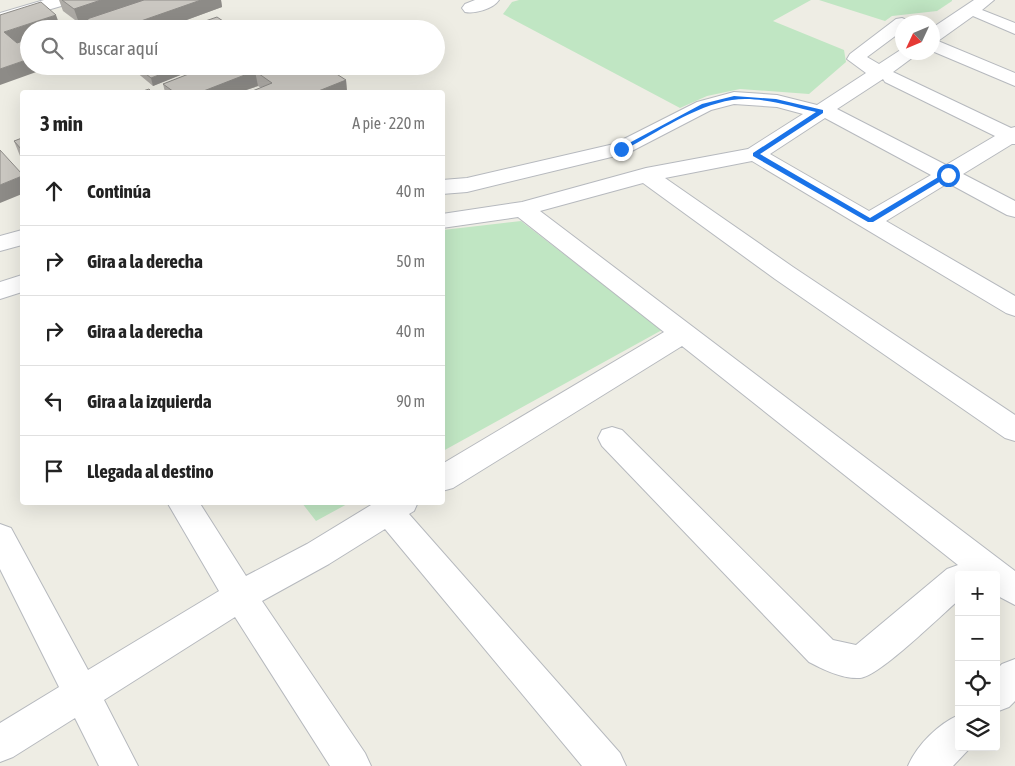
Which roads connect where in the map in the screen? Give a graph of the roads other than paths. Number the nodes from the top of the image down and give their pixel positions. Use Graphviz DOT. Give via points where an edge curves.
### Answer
graph roads {
  1 [pos="62,0"];
  2 [pos="490,0"];
  3 [pos="471,8"];
  4 [pos="983,8"];
  5 [pos="0,19"];
  6 [pos="940,20"];
  7 [pos="957,20"];
  8 [pos="1015,29"];
  9 [pos="895,32"];
  10 [pos="940,36"];
  11 [pos="940,43"];
  12 [pos="903,60"];
  13 [pos="887,76"];
  14 [pos="1015,80"];
  15 [pos="827,113"];
  16 [pos="1014,135"];
  17 [pos="755,154"];
  18 [pos="948,175"];
  19 [pos="646,176"];
  20 [pos="445,187"];
  21 [pos="523,209"];
  22 [pos="1015,210"];
  23 [pos="445,221"];
  24 [pos="870,221"];
  25 [pos="20,238"];
  26 [pos="0,244"];
  27 [pos="20,284"];
  28 [pos="0,291"];
  29 [pos="1015,308"];
  30 [pos="683,333"];
  31 [pos="1015,430"];
  32 [pos="612,438"];
  33 [pos="445,477"];
  34 [pos="184,505"];
  35 [pos="396,507"];
  36 [pos="0,537"];
  37 [pos="976,571"];
  38 [pos="1000,583"];
  39 [pos="1015,590"];
  40 [pos="955,591"];
  41 [pos="240,596"];
  42 [pos="1015,676"];
  43 [pos="1000,691"];
  44 [pos="83,694"];
  45 [pos="955,737"];
  46 [pos="0,744"];
  47 [pos="119,766"];
  48 [pos="352,766"];
  49 [pos="607,766"];
  50 [pos="927,766"];
  1 -- 5 [label="street"];
  2 -- 3 [label="street"];
  4 -- 7 [label="street"];
  4 -- 8 [label="street"];
  6 -- 7 [label="street"];
  7 -- 10 [label="street"];
  9 -- 13 [label="street" via="856,59"];
  11 -- 14 [label="street"];
  12 -- 13 [label="street"];
  13 -- 15 [label="street"];
  13 -- 16 [label="street"];
  15 -- 17 [label="street"];
  15 -- 18 [label="street"];
  15 -- 20 [label="street" via="776,101 734,98 704,106 621,149 468,185"];
  16 -- 18 [label="street"];
  17 -- 19 [label="street"];
  17 -- 24 [label="street"];
  18 -- 22 [label="street"];
  18 -- 24 [label="street"];
  19 -- 21 [label="street"];
  19 -- 31 [label="street"];
  21 -- 23 [label="street"];
  21 -- 30 [label="street"];
  24 -- 29 [label="street"];
  25 -- 26 [label="street"];
  27 -- 28 [label="street"];
  30 -- 33 [label="street"];
  30 -- 37 [label="street"];
  32 -- 40 [label="street" via="821,651 833,658 862,662"];
  34 -- 41 [label="street"];
  35 -- 41 [label="street"];
  35 -- 49 [label="street"];
  36 -- 44 [label="street"];
  38 -- 39 [label="street"];
  41 -- 44 [label="street"];
  41 -- 48 [label="street"];
  42 -- 43 [label="street"];
  44 -- 46 [label="street"];
  44 -- 47 [label="street"];
  45 -- 50 [label="street"];
}
